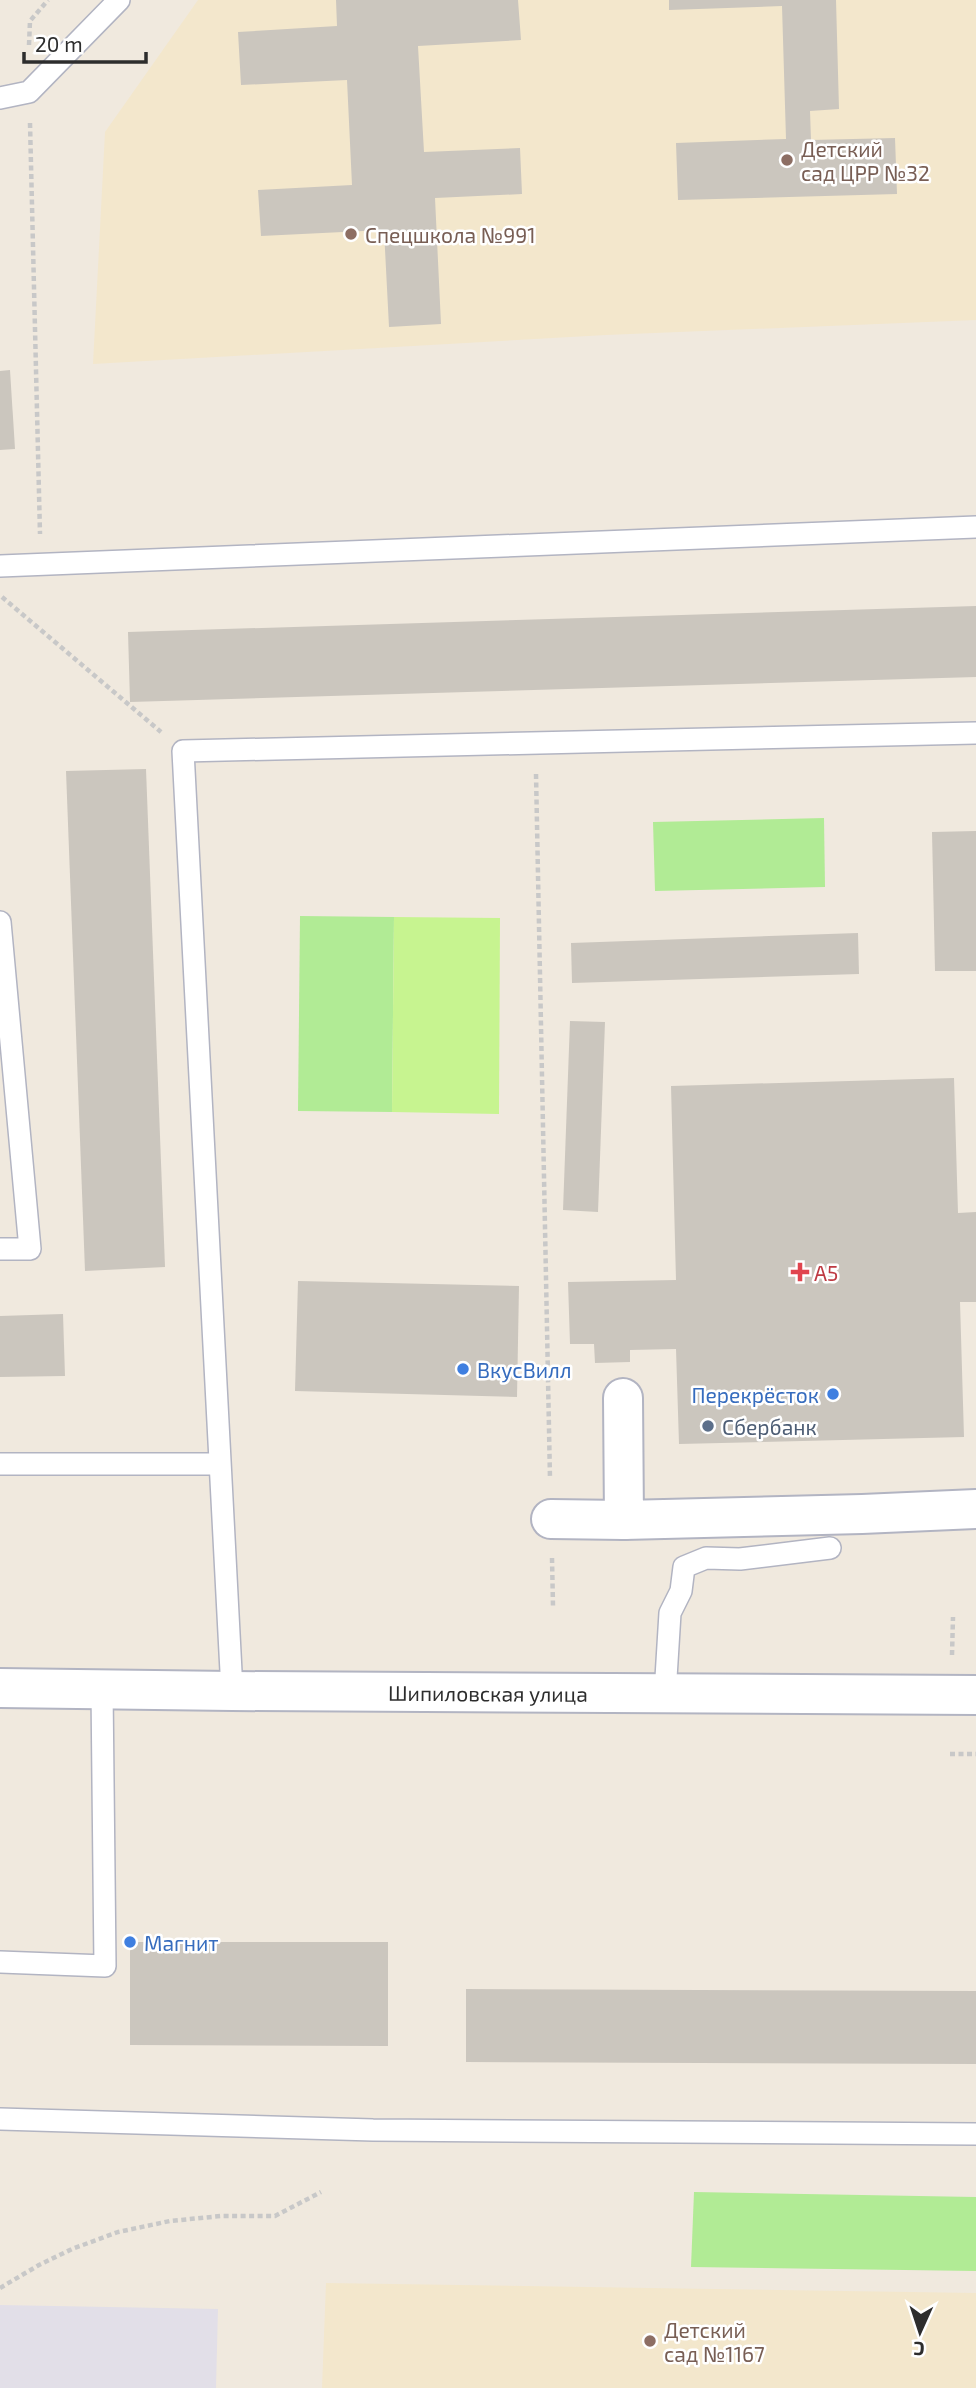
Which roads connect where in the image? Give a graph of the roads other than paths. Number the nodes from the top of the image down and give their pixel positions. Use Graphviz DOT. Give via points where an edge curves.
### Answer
graph roads {
  1 [pos="119,0"];
  2 [pos="0,98"];
  3 [pos="976,527"];
  4 [pos="0,566"];
  5 [pos="976,733"];
  6 [pos="0,922"];
  7 [pos="0,1250"];
  8 [pos="623,1398"];
  9 [pos="0,1464"];
  10 [pos="219,1464"];
  11 [pos="976,1509"];
  12 [pos="551,1519"];
  13 [pos="624,1520"];
  14 [pos="830,1548"];
  15 [pos="0,1688"];
  16 [pos="102,1689"];
  17 [pos="232,1691"];
  18 [pos="665,1694"];
  19 [pos="976,1695"];
  20 [pos="0,1962"];
  21 [pos="0,2119"];
  22 [pos="976,2134"];
  1 -- 2 [label="lane" via="29,92"];
  3 -- 4 [label="lane"];
  5 -- 10 [label="lane" via="183,751"];
  6 -- 7 [label="lane" via="30,1249"];
  8 -- 13 [label="main road"];
  9 -- 10 [label="lane"];
  10 -- 17 [label="lane"];
  11 -- 13 [label="main road"];
  12 -- 13 [label="main road"];
  14 -- 18 [label="lane" via="740,1559 706,1558 684,1566 681,1591 670,1613"];
  15 -- 16 [label="main road, Шипиловская улица"];
  16 -- 17 [label="main road, Шипиловская улица"];
  16 -- 20 [label="lane" via="105,1966"];
  17 -- 18 [label="main road, Шипиловская улица"];
  18 -- 19 [label="main road, Шипиловская улица"];
  21 -- 22 [label="lane" via="373,2130"];
}
